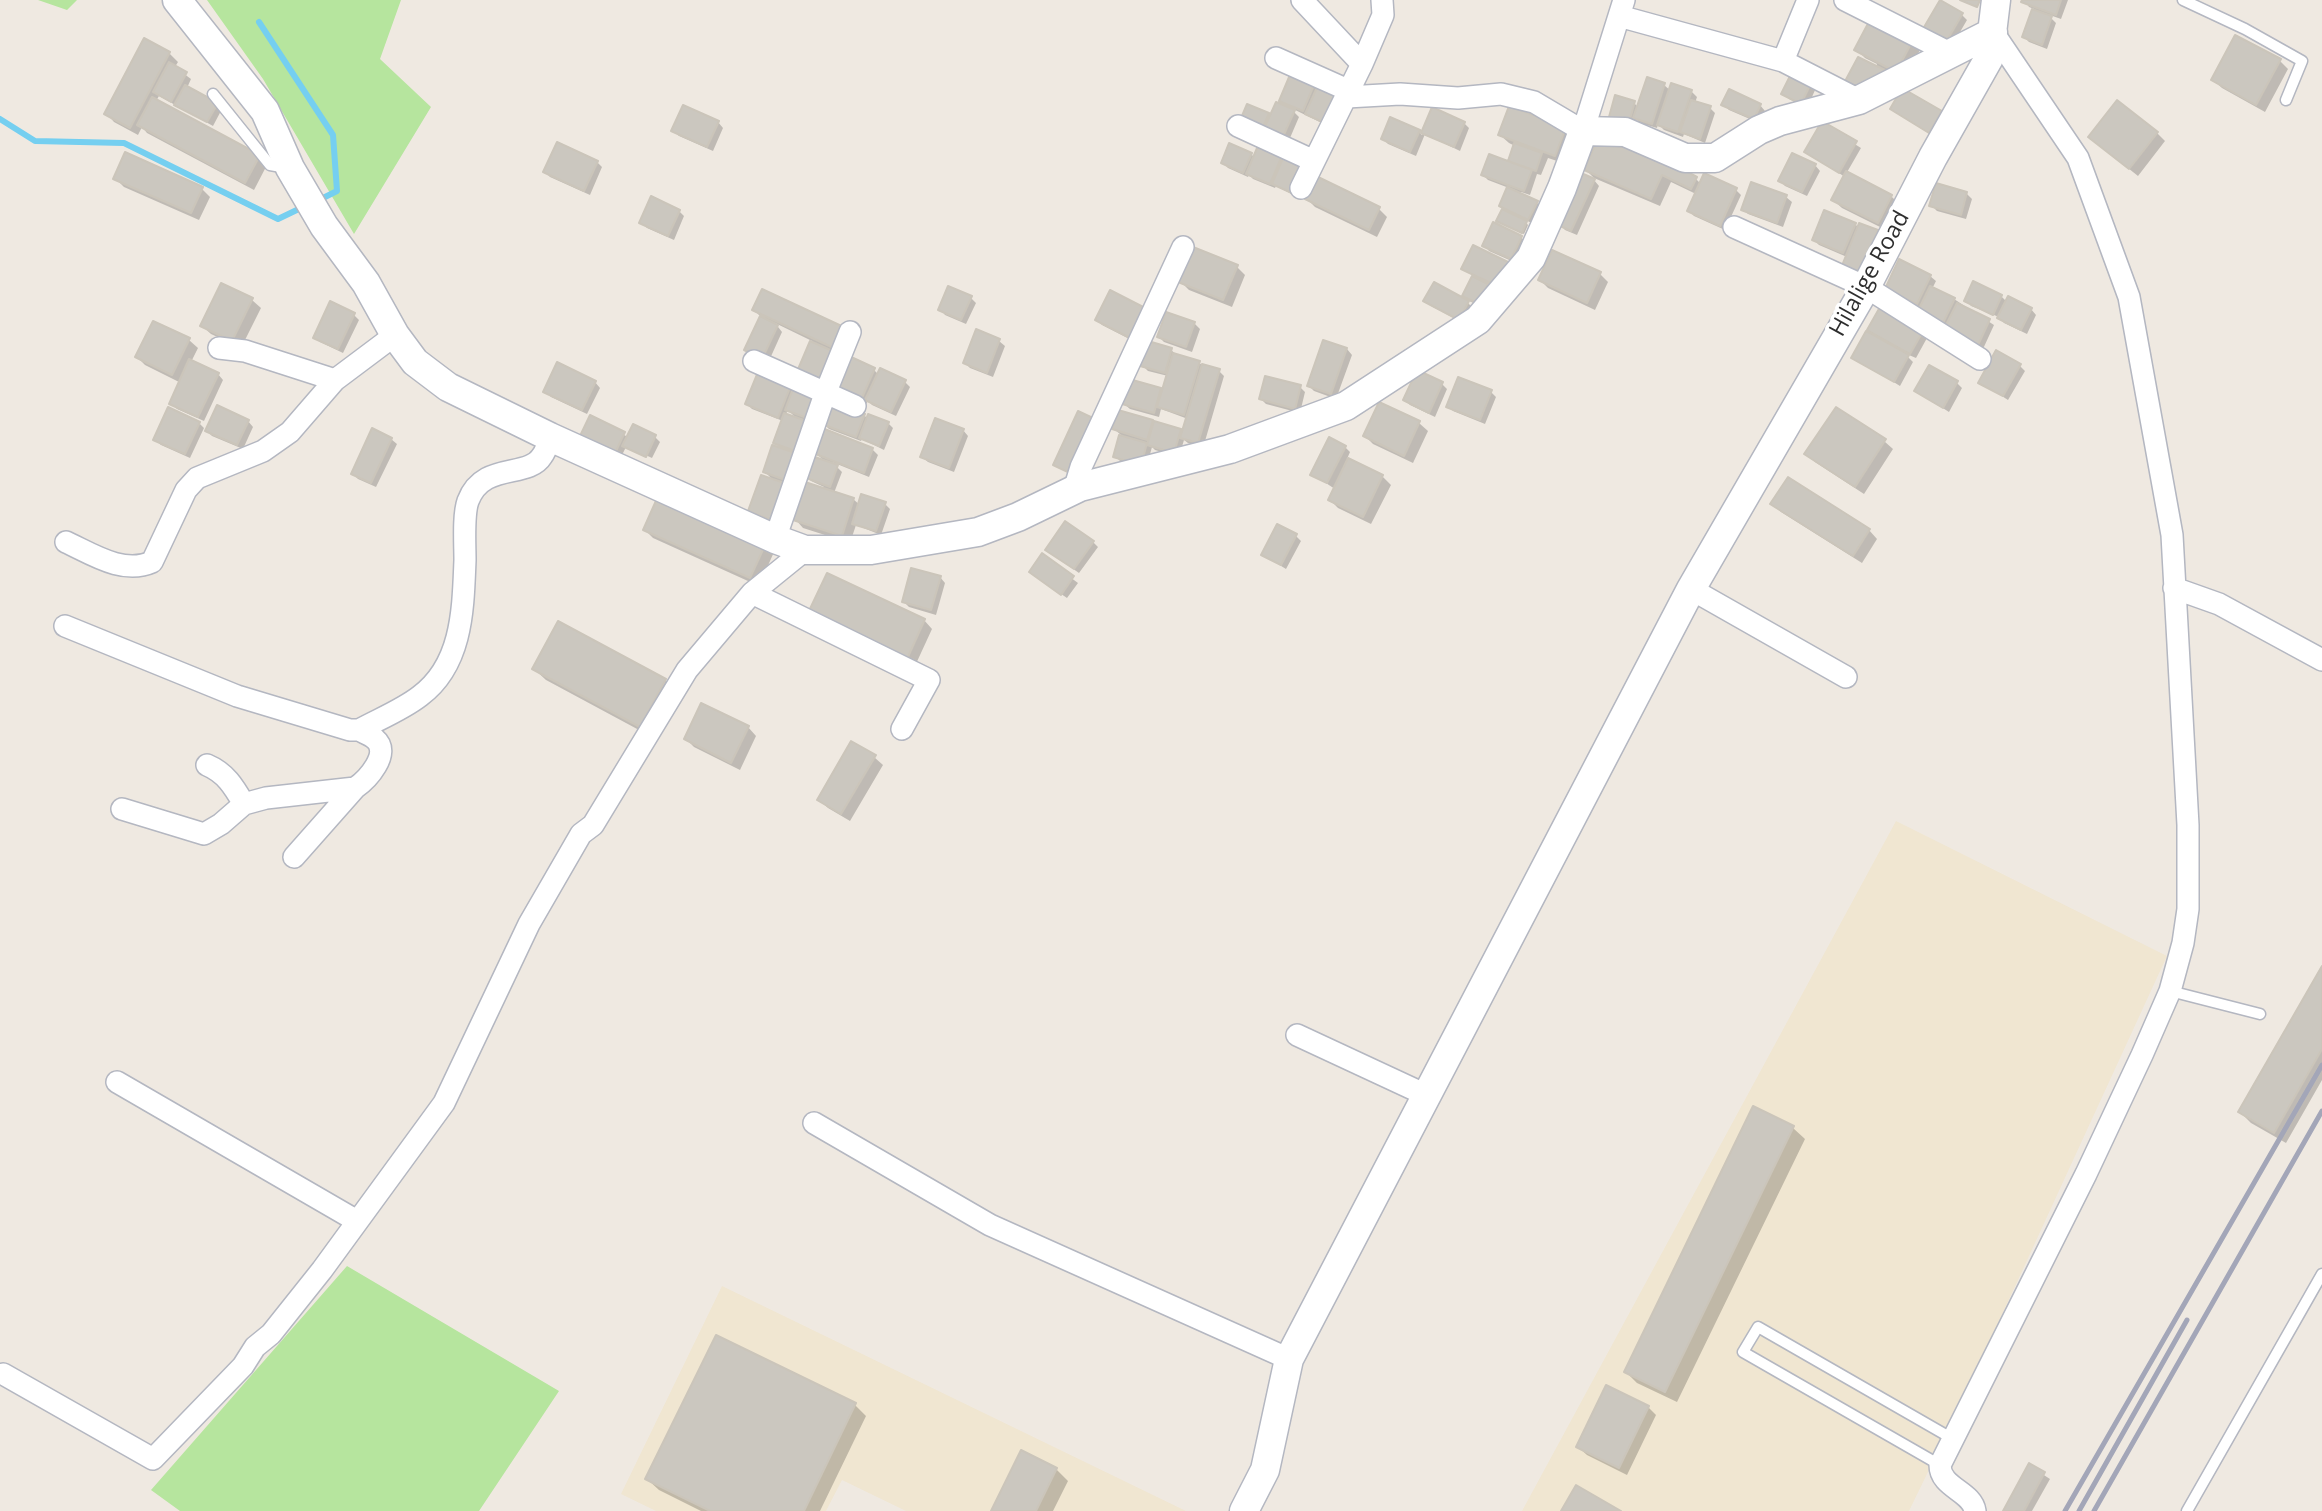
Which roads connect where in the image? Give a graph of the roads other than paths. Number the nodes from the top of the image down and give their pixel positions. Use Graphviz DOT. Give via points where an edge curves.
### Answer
graph roads {
  1 [pos="177,0"];
  2 [pos="1302,0"];
  3 [pos="1382,0"];
  4 [pos="1808,0"];
  5 [pos="1845,0"];
  6 [pos="1996,0"];
  7 [pos="2183,0"];
  8 [pos="1621,8"];
  9 [pos="1993,33"];
  10 [pos="1951,53"];
  11 [pos="1276,58"];
  12 [pos="1783,61"];
  13 [pos="1362,64"];
  14 [pos="213,94"];
  15 [pos="1348,94"];
  16 [pos="1859,100"];
  17 [pos="2287,100"];
  18 [pos="1238,126"];
  19 [pos="1583,131"];
  20 [pos="1314,162"];
  21 [pos="290,168"];
  22 [pos="1301,188"];
  23 [pos="1734,227"];
  24 [pos="1182,247"];
  25 [pos="1866,287"];
  26 [pos="850,332"];
  27 [pos="395,335"];
  28 [pos="219,348"];
  29 [pos="1980,359"];
  30 [pos="754,361"];
  31 [pos="335,380"];
  32 [pos="825,394"];
  33 [pos="855,406"];
  34 [pos="551,436"];
  35 [pos="1074,490"];
  36 [pos="775,539"];
  37 [pos="66,542"];
  38 [pos="806,550"];
  39 [pos="2174,588"];
  40 [pos="1690,589"];
  41 [pos="752,593"];
  42 [pos="65,626"];
  43 [pos="2322,660"];
  44 [pos="1846,677"];
  45 [pos="902,729"];
  46 [pos="359,730"];
  47 [pos="207,765"];
  48 [pos="355,788"];
  49 [pos="244,804"];
  50 [pos="122,809"];
  51 [pos="294,856"];
  52 [pos="2170,991"];
  53 [pos="2260,1014"];
  54 [pos="1297,1035"];
  55 [pos="117,1082"];
  56 [pos="1426,1095"];
  57 [pos="814,1123"];
  58 [pos="357,1221"];
  59 [pos="2322,1274"];
  60 [pos="1289,1359"];
  61 [pos="3,1374"];
  62 [pos="1953,1439"];
  63 [pos="1940,1465"];
  64 [pos="1244,1511"];
  65 [pos="1975,1511"];
  66 [pos="2187,1511"];
  1 -- 21 [label="street" via="265,111"];
  2 -- 13 [label="street"];
  3 -- 13 [label="street" via="1383,15"];
  4 -- 12 [label="street"];
  5 -- 10 [label="street"];
  6 -- 9 [label="street, Hilalige Road"];
  7 -- 17 [label="lane" via="2302,61"];
  8 -- 12 [label="street"];
  8 -- 19 [label="street"];
  9 -- 10 [label="street"];
  9 -- 25 [label="street, Hilalige Road" via="1989,58"];
  9 -- 39 [label="street" via="2078,158 2129,297 2172,535"];
  10 -- 16 [label="street"];
  11 -- 15 [label="street"];
  12 -- 16 [label="street"];
  13 -- 15 [label="street"];
  14 -- 21 [label="lane" via="270,165"];
  15 -- 19 [label="street" via="1458,98 1501,94 1534,102"];
  15 -- 20 [label="street"];
  16 -- 19 [label="street" via="1780,121 1716,158 1685,158 1625,132"];
  18 -- 20 [label="street"];
  19 -- 35 [label="street" via="1531,258 1478,320 1346,406 1230,449"];
  20 -- 22 [label="street"];
  21 -- 27 [label="street"];
  23 -- 25 [label="street"];
  24 -- 35 [label="street"];
  25 -- 29 [label="street"];
  25 -- 40 [label="street, Hilalige Road"];
  26 -- 32 [label="street"];
  27 -- 31 [label="street"];
  27 -- 34 [label="street" via="415,362 448,387"];
  28 -- 31 [label="street" via="245,351"];
  30 -- 32 [label="street"];
  31 -- 37 [label="street" via="281,439 197,478 186,491 152,562 117,564"];
  32 -- 33 [label="street"];
  32 -- 36 [label="street"];
  34 -- 36 [label="street"];
  34 -- 46 [label="street" via="541,458 480,483 468,501 462,615 454,651 438,678 420,696"];
  35 -- 38 [label="street" via="978,532 871,550"];
  36 -- 38 [label="street"];
  38 -- 41 [label="street"];
  39 -- 43 [label="street" via="2219,604"];
  39 -- 52 [label="street" via="2187,800 2188,909"];
  40 -- 44 [label="street"];
  40 -- 56 [label="street, Hilalige Road"];
  41 -- 45 [label="street" via="929,680"];
  41 -- 58 [label="street" via="687,670 593,825 581,834 529,924 444,1103"];
  42 -- 46 [label="street" via="237,696"];
  46 -- 48 [label="street" via="377,740 380,754 365,781"];
  47 -- 49 [label="street" via="232,783"];
  48 -- 49 [label="street"];
  48 -- 51 [label="street"];
  49 -- 50 [label="street" via="204,834"];
  52 -- 53 [label="lane"];
  52 -- 62 [label="street" via="2086,1174"];
  54 -- 56 [label="street"];
  55 -- 58 [label="street"];
  56 -- 60 [label="street, Hilalige Road"];
  57 -- 60 [label="street" via="990,1225"];
  58 -- 61 [label="street" via="271,1334 153,1459"];
  59 -- 66 [label="lane"];
  60 -- 64 [label="street, Hilalige Road" via="1265,1469"];
  62 -- 63 [label="street"];
  62 -- 63 [label="lane" via="1758,1327 1743,1352"];
  63 -- 65 [label="street" via="1942,1476 1974,1503"];
}
